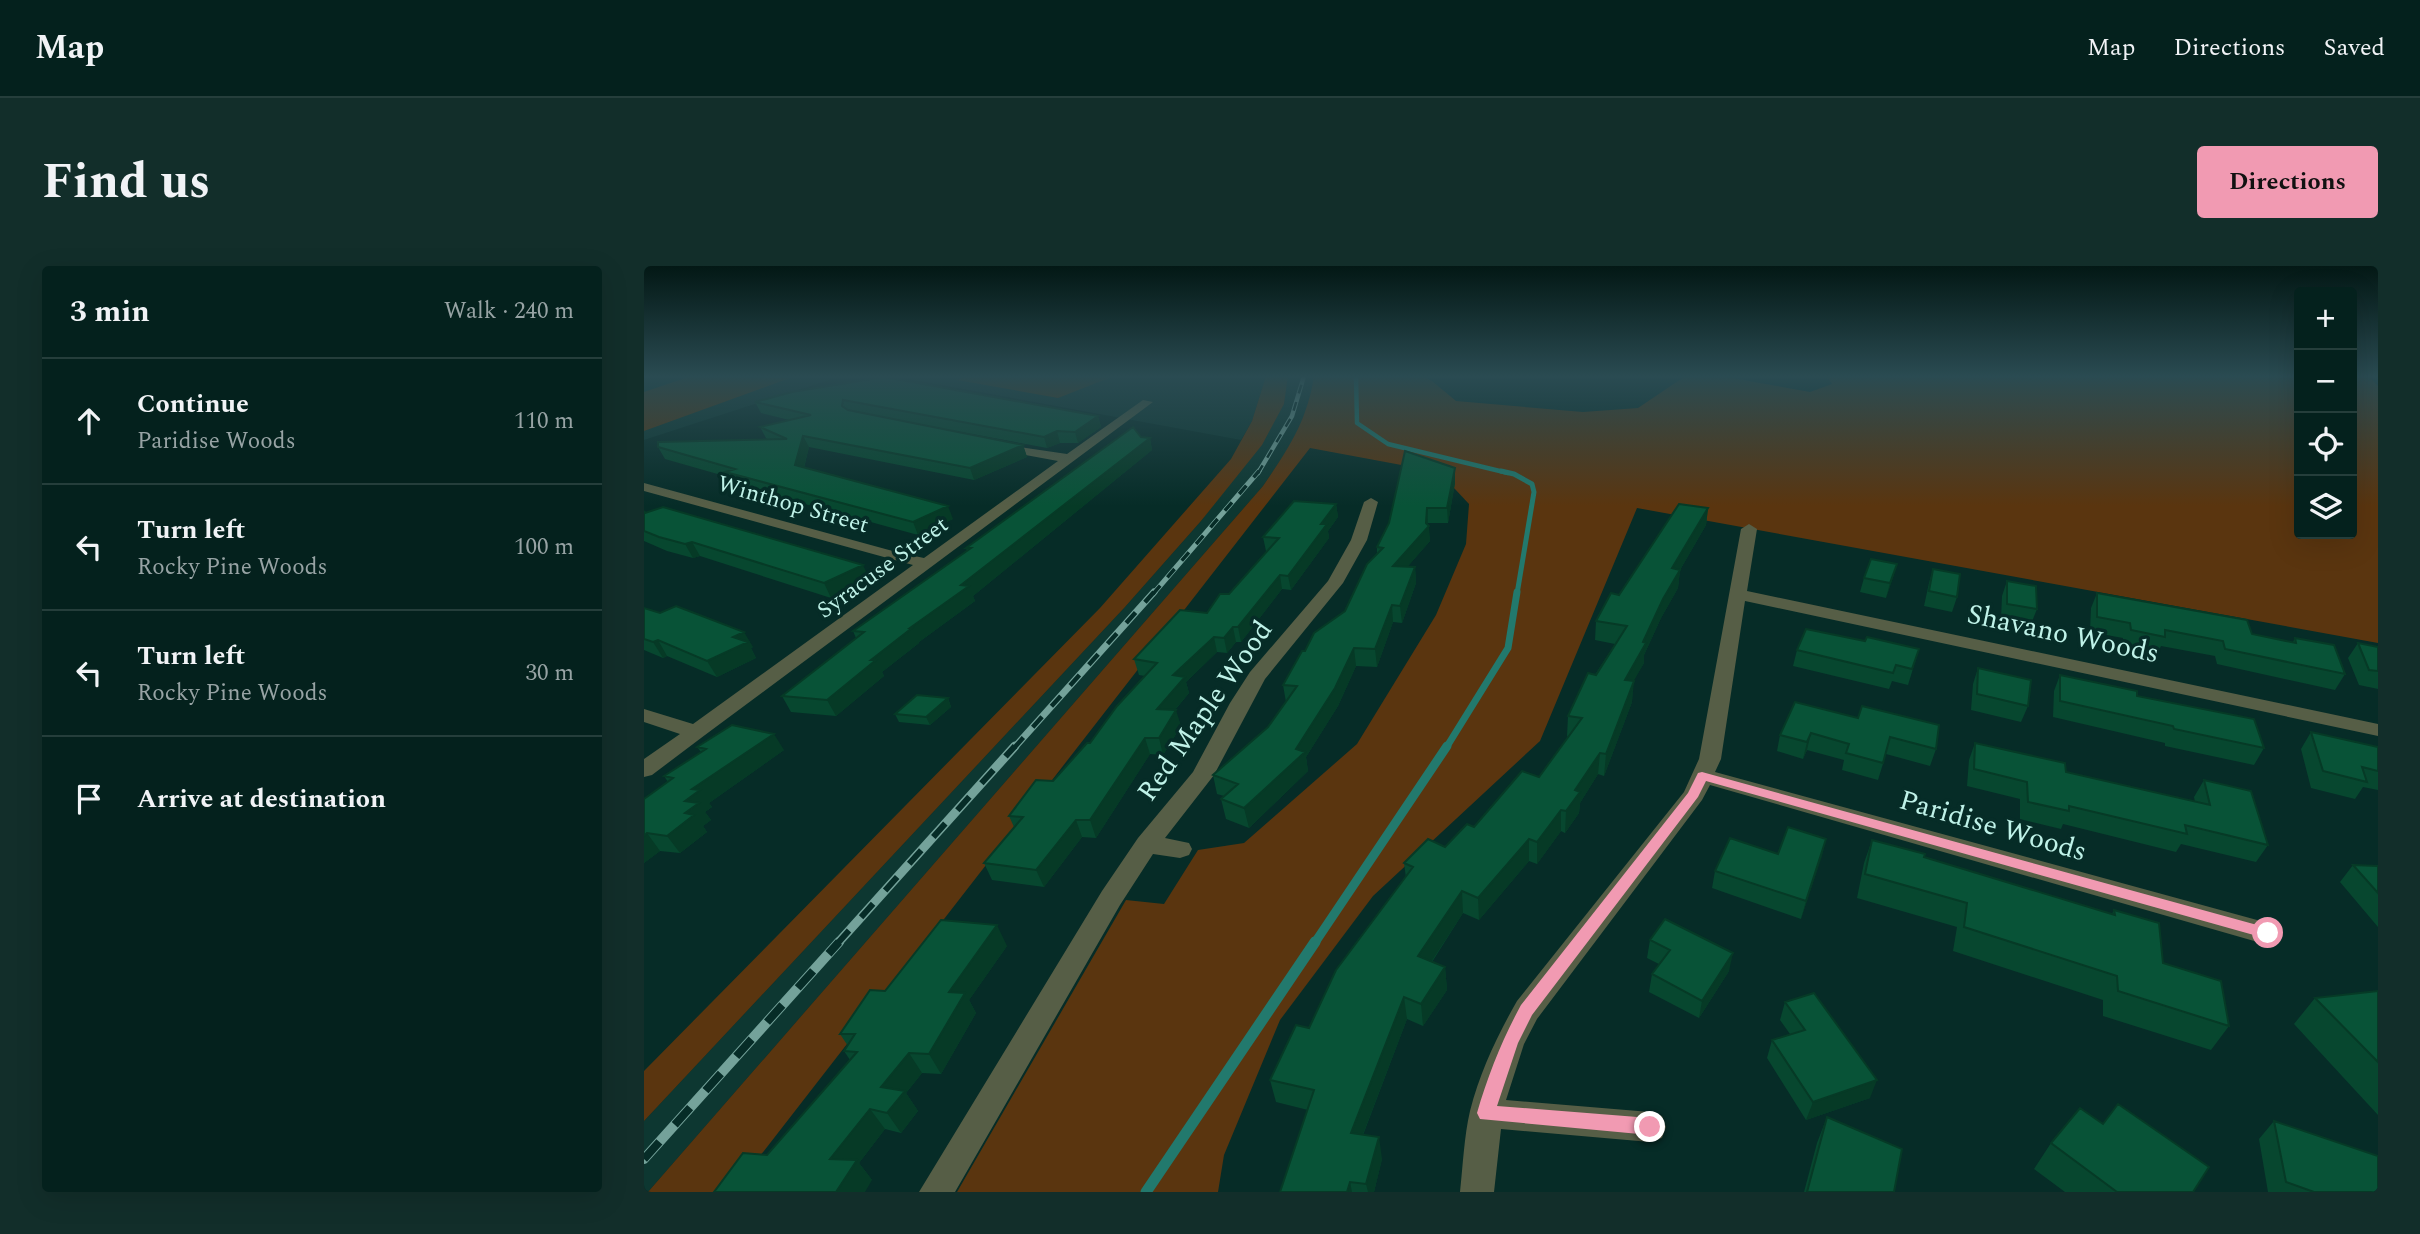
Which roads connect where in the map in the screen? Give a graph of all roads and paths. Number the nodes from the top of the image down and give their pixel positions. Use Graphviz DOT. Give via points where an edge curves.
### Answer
graph roads {
  1 [pos="1124,419"];
  2 [pos="989,444"];
  3 [pos="1071,459"];
  4 [pos="646,487"];
  5 [pos="1371,502"];
  6 [pos="1749,529"];
  7 [pos="928,564"];
  8 [pos="1737,594"];
  9 [pos="644,715"];
  10 [pos="2378,730"];
  11 [pos="698,731"];
  12 [pos="644,770"];
  13 [pos="1702,776"];
  14 [pos="1147,844"];
  15 [pos="1180,849"];
  16 [pos="2268,933"];
  17 [pos="1486,1113"];
  18 [pos="1650,1127"];
  19 [pos="936,1192"];
  20 [pos="1477,1192"];
  1 -- 3 [label="street, Syracuse Street"];
  2 -- 3 [label="street"];
  3 -- 7 [label="street, Syracuse Street"];
  4 -- 7 [label="street, Winthop Street"];
  5 -- 14 [label="street, Red Maple Wood" via="1359,540 1335,583 1257,676 1203,775"];
  6 -- 8 [label="street"];
  7 -- 11 [label="street, Syracuse Street"];
  8 -- 10 [label="street, Shavano Woods"];
  8 -- 13 [label="street" via="1710,759"];
  9 -- 11 [label="street"];
  11 -- 12 [label="street, Syracuse Street"];
  13 -- 16 [label="street, Paridise Woods"];
  13 -- 17 [label="street" via="1694,794 1527,1010 1496,1076"];
  14 -- 15 [label="street, Red Maple Wood"];
  14 -- 19 [label="street, Red Maple Wood"];
  17 -- 18 [label="street"];
  17 -- 20 [label="street"];
}
